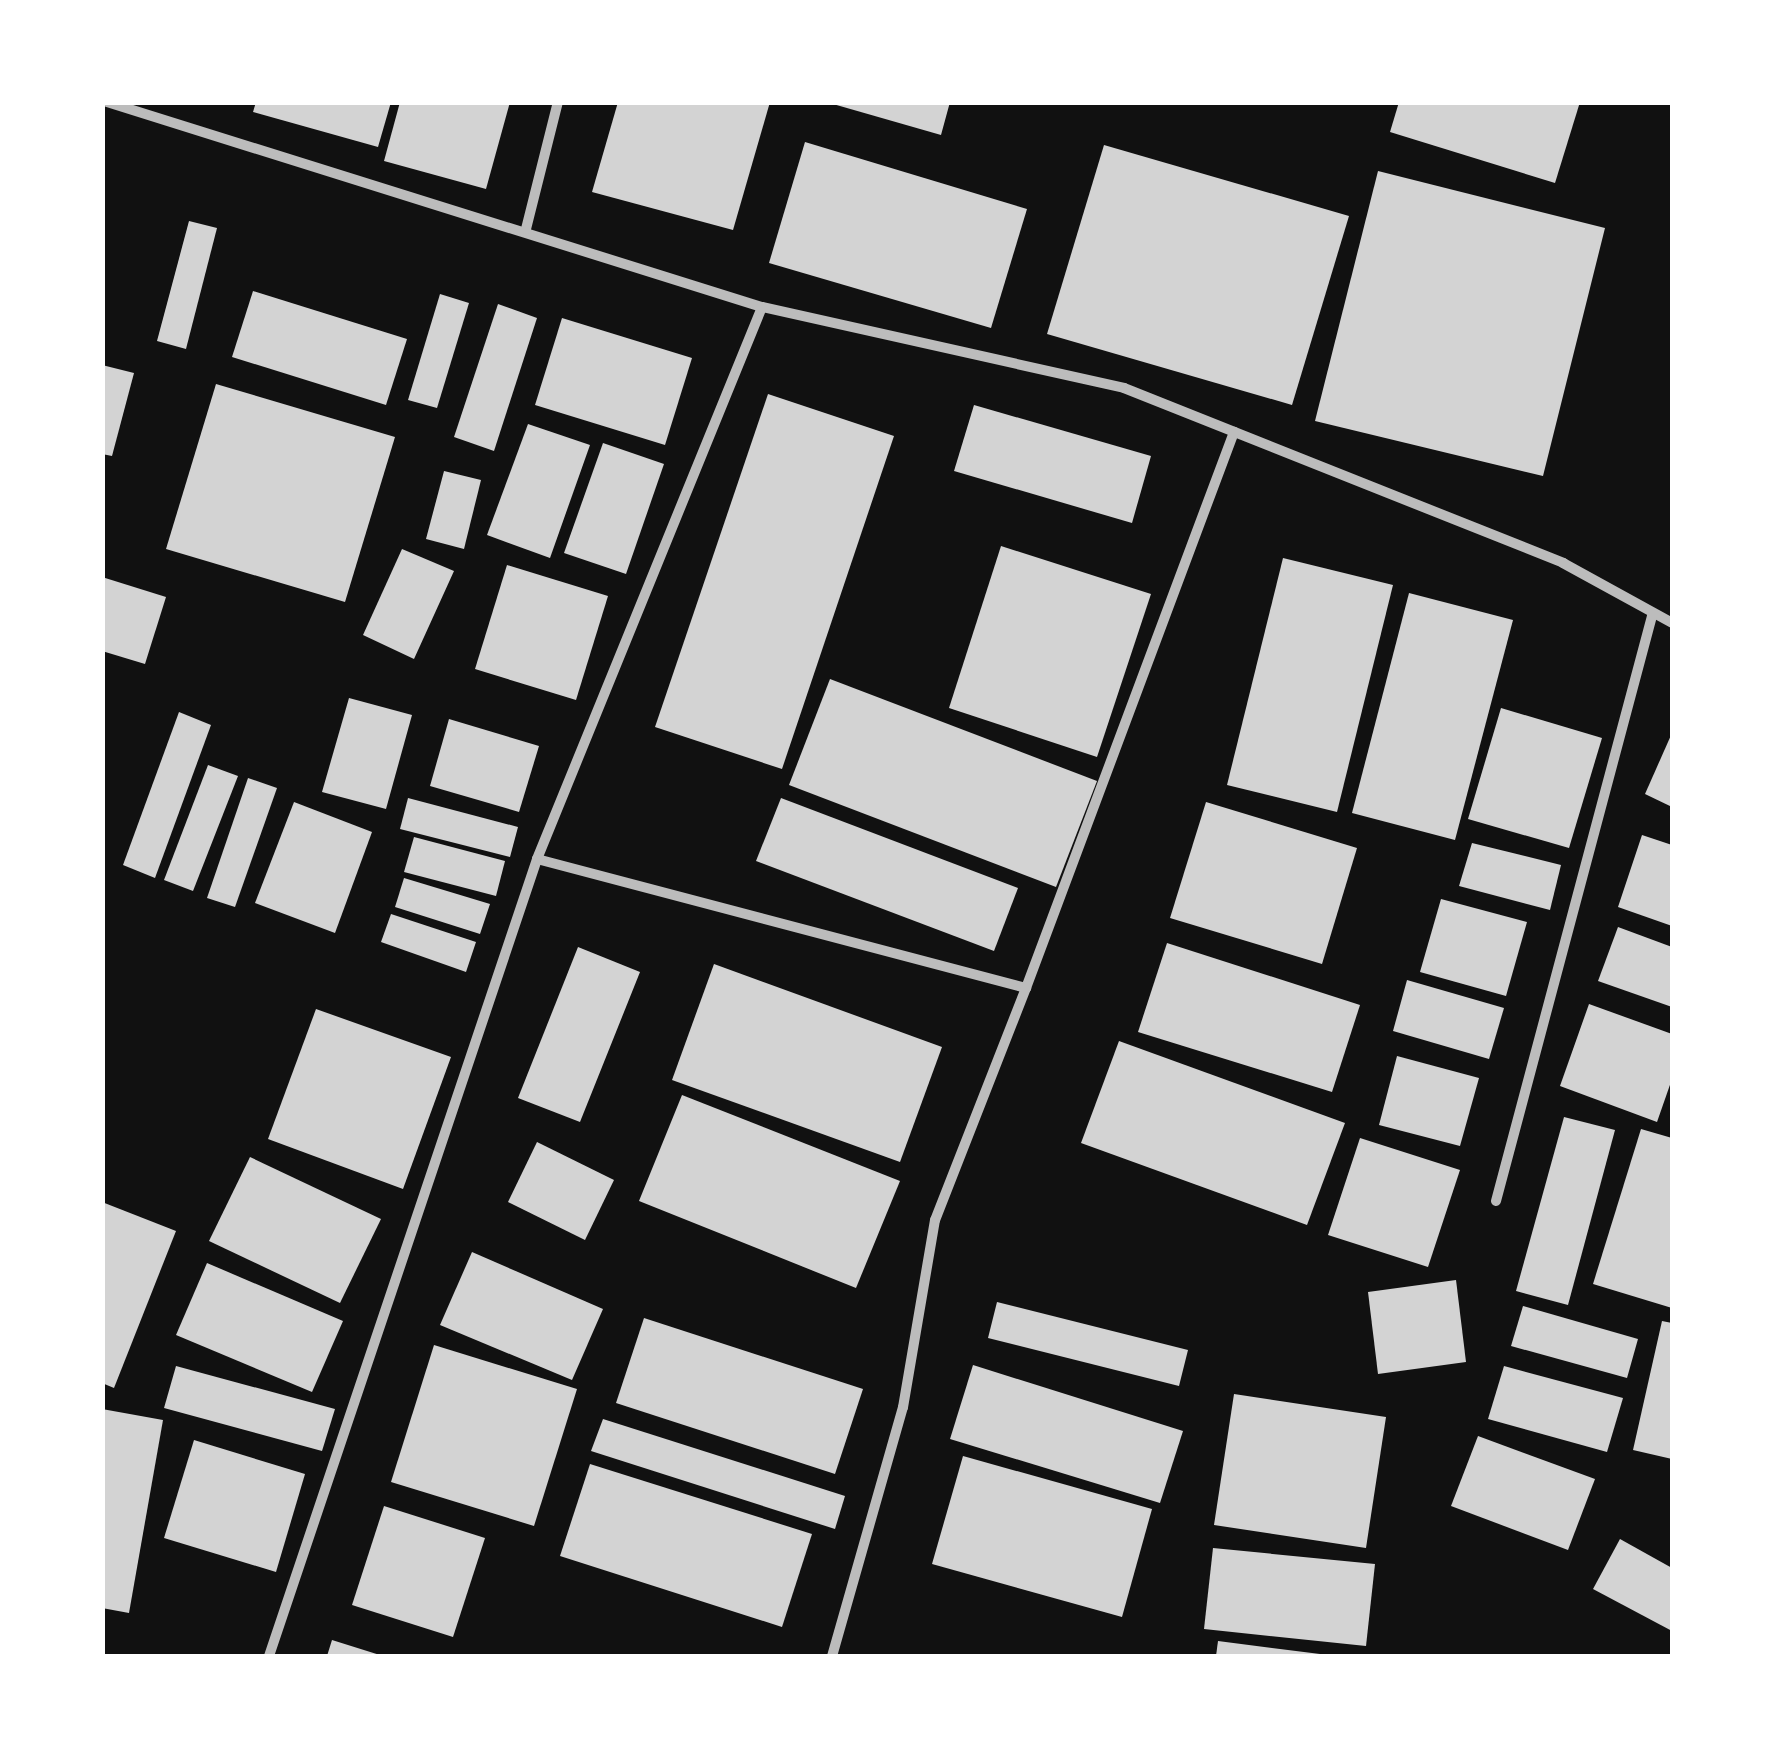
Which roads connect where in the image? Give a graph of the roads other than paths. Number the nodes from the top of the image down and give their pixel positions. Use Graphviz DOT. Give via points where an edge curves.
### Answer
graph roads {
  1 [pos="107,102"];
  2 [pos="558,102"];
  3 [pos="526,229"];
  4 [pos="762,307"];
  5 [pos="1234,432"];
  6 [pos="1652,616"];
  7 [pos="1672,623"];
  8 [pos="537,859"];
  9 [pos="1026,988"];
  10 [pos="1496,1201"];
  11 [pos="269,1656"];
  12 [pos="832,1656"];
  1 -- 3 [label="street" via="142,120"];
  2 -- 3 [label="street"];
  3 -- 4 [label="street"];
  4 -- 5 [label="street" via="1124,388"];
  4 -- 8 [label="street"];
  5 -- 6 [label="street" via="1562,564"];
  5 -- 9 [label="street"];
  6 -- 7 [label="street"];
  6 -- 10 [label="street"];
  8 -- 9 [label="street"];
  8 -- 11 [label="street"];
  9 -- 12 [label="street" via="934,1220 902,1406"];
}
